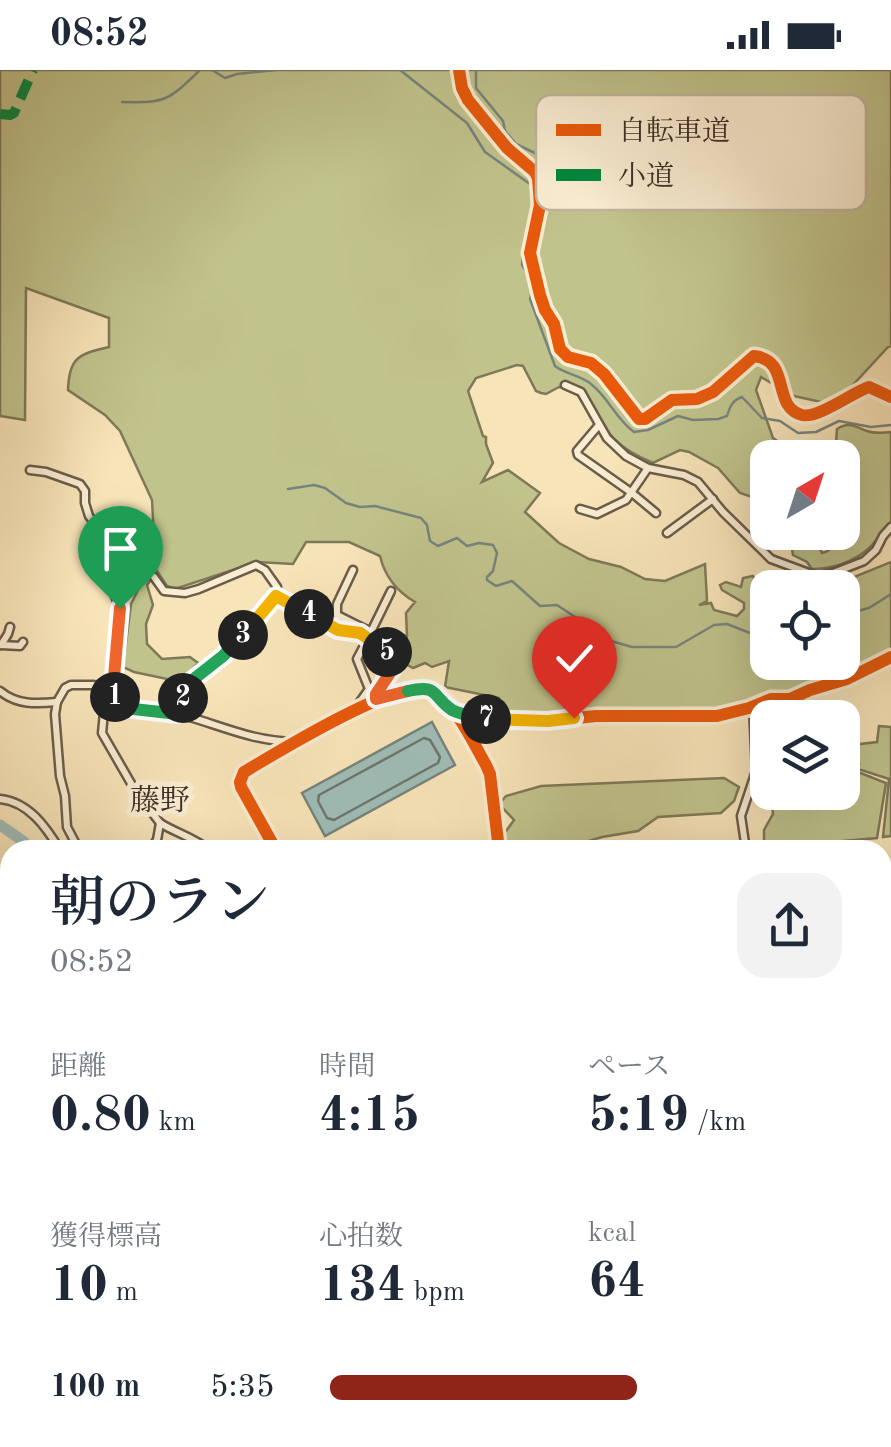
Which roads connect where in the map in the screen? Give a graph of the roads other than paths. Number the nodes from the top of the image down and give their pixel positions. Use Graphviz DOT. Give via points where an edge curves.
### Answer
graph roads {
  1 [pos="459,70"];
  2 [pos="536,174"];
  3 [pos="539,210"];
  4 [pos="566,385"];
  5 [pos="891,397"];
  6 [pos="599,425"];
  7 [pos="648,468"];
  8 [pos="30,470"];
  9 [pos="632,493"];
  10 [pos="713,499"];
  11 [pos="580,509"];
  12 [pos="656,513"];
  13 [pos="891,527"];
  14 [pos="667,533"];
  15 [pos="352,570"];
  16 [pos="154,577"];
  17 [pos="391,592"];
  18 [pos="276,596"];
  19 [pos="10,627"];
  20 [pos="369,636"];
  21 [pos="23,642"];
  22 [pos="0,645"];
  23 [pos="891,657"];
  24 [pos="0,691"];
  25 [pos="376,699"];
  26 [pos="770,700"];
  27 [pos="57,702"];
  28 [pos="105,702"];
  29 [pos="116,707"];
  30 [pos="750,707"];
  31 [pos="355,710"];
  32 [pos="452,710"];
  33 [pos="178,714"];
  34 [pos="296,742"];
  35 [pos="750,788"];
  36 [pos="0,799"];
  37 [pos="160,823"];
  38 [pos="52,840"];
  39 [pos="74,840"];
  40 [pos="157,840"];
  41 [pos="194,840"];
  42 [pos="271,840"];
  43 [pos="497,840"];
  44 [pos="745,840"];
  1 -- 2 [label="street" via="468,100"];
  3 -- 5 [label="street" via="530,253 560,349 591,362 639,418 672,400 714,392 754,356 773,364 784,397 799,414 840,404 869,387"];
  4 -- 6 [label="street" via="581,392"];
  6 -- 7 [label="street" via="626,456"];
  6 -- 9 [label="street" via="578,455"];
  7 -- 9 [label="street"];
  7 -- 10 [label="street" via="684,475"];
  8 -- 29 [label="street" via="80,484 89,516 107,540 110,583 120,608"];
  9 -- 11 [label="street" via="597,514"];
  9 -- 12 [label="street"];
  10 -- 13 [label="street" via="770,559 817,576 864,561"];
  10 -- 14 [label="street"];
  15 -- 20 [label="street" via="337,615"];
  16 -- 18 [label="street" via="164,591 184,593 256,566 272,579"];
  17 -- 20 [label="street"];
  18 -- 25 [label="street" via="338,630 360,633 394,658"];
  18 -- 33 [label="street" via="236,644 187,686"];
  19 -- 22 [label="street"];
  20 -- 31 [label="street" via="356,654 369,689"];
  21 -- 22 [label="street"];
  23 -- 26 [label="street" via="847,679"];
  24 -- 27 [label="street" via="18,701"];
  25 -- 31 [label="street"];
  25 -- 32 [label="street" via="429,688"];
  27 -- 28 [label="street" via="71,686 94,685"];
  27 -- 39 [label="street" via="60,776"];
  28 -- 29 [label="street"];
  28 -- 37 [label="street" via="102,732"];
  29 -- 33 [label="street"];
  30 -- 32 [label="street" via="717,716 519,721"];
  31 -- 34 [label="street"];
  32 -- 43 [label="street" via="490,774"];
  33 -- 34 [label="street" via="248,737"];
  34 -- 42 [label="street" via="244,772 240,782"];
  35 -- 44 [label="street" via="741,816"];
  36 -- 38 [label="street" via="32,814"];
  37 -- 40 [label="street"];
  37 -- 41 [label="street"];
}
